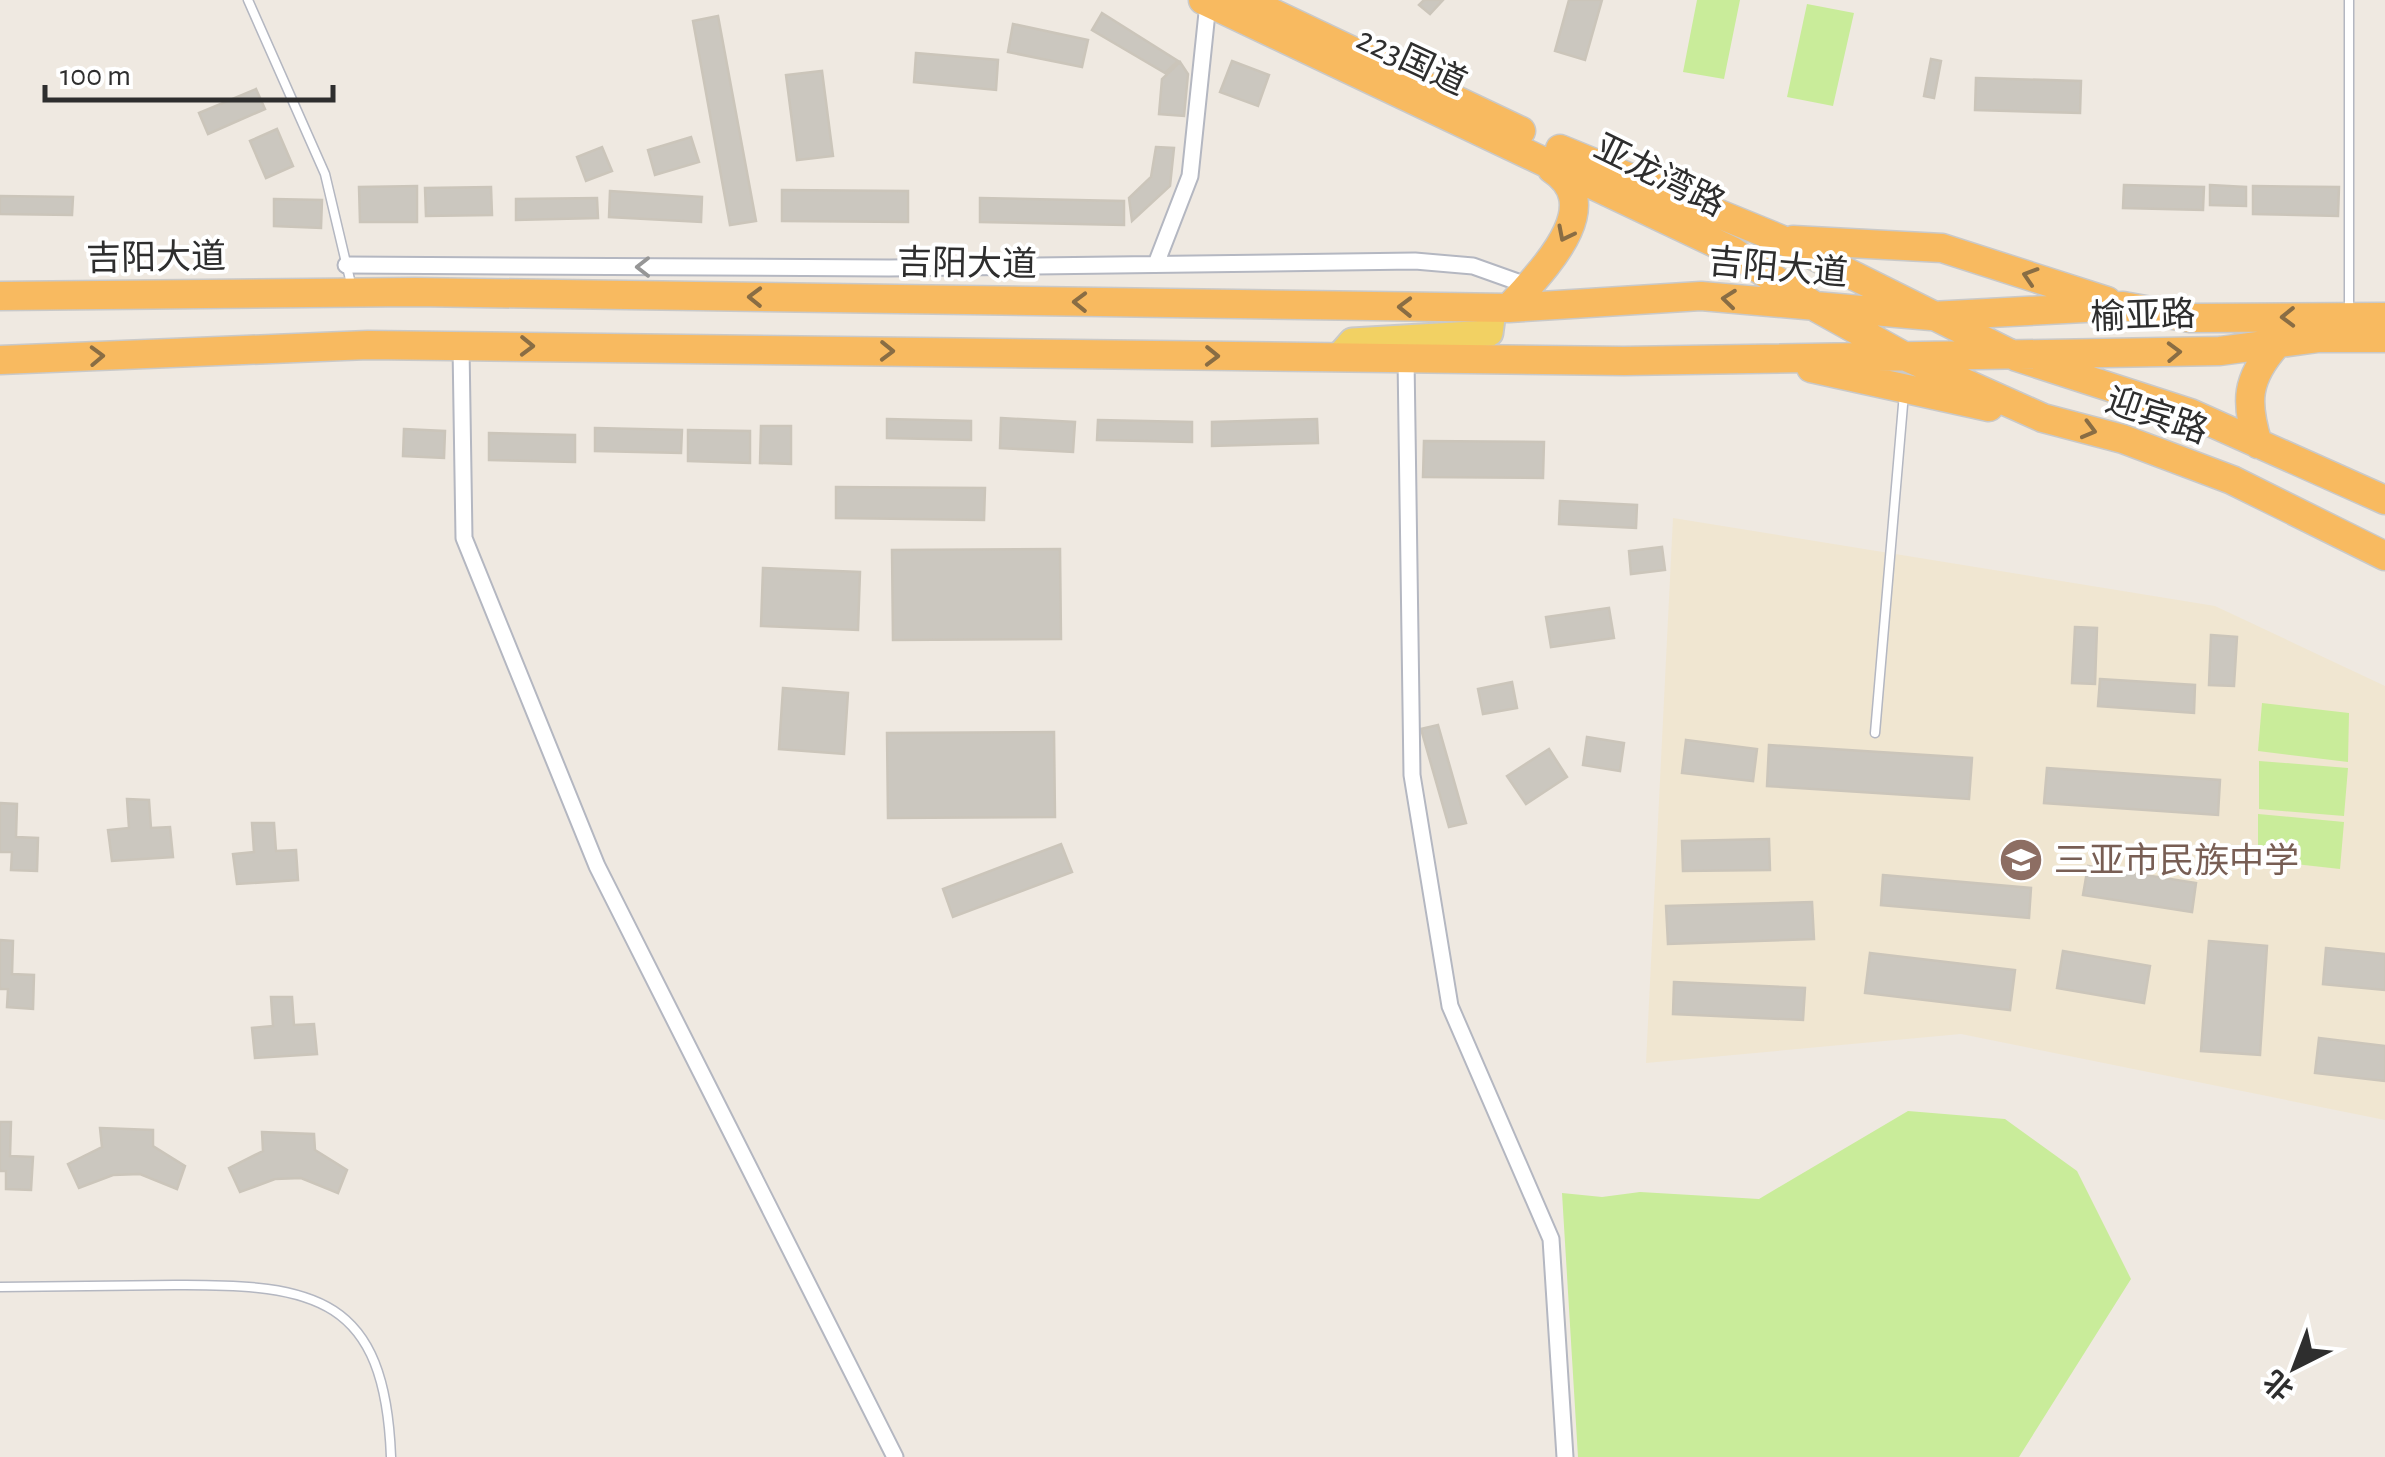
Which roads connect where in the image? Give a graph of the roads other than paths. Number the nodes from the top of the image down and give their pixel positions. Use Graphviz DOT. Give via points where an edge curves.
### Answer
graph roads {
  1 [pos="248,0"];
  2 [pos="1245,0"];
  3 [pos="2349,0"];
  4 [pos="1206,2"];
  5 [pos="1570,153"];
  6 [pos="1538,160"];
  7 [pos="1780,240"];
  8 [pos="1156,264"];
  9 [pos="350,279"];
  10 [pos="1528,286"];
  11 [pos="0,296"];
  12 [pos="1573,304"];
  13 [pos="2122,306"];
  14 [pos="1495,308"];
  15 [pos="1820,309"];
  16 [pos="1931,316"];
  17 [pos="2349,317"];
  18 [pos="2385,317"];
  19 [pos="2385,338"];
  20 [pos="2276,345"];
  21 [pos="461,346"];
  22 [pos="1902,355"];
  23 [pos="2017,357"];
  24 [pos="1338,358"];
  25 [pos="1406,358"];
  26 [pos="1766,358"];
  27 [pos="0,360"];
  28 [pos="1905,388"];
  29 [pos="2043,418"];
  30 [pos="2258,444"];
  31 [pos="2337,476"];
  32 [pos="2385,500"];
  33 [pos="2317,522"];
  34 [pos="2385,556"];
  35 [pos="1874,732"];
  36 [pos="0,1287"];
  37 [pos="392,1457"];
  38 [pos="895,1457"];
  39 [pos="1565,1457"];
  1 -- 9 [label="lane" via="326,174"];
  2 -- 5 [label="highway, 223国道"];
  3 -- 17 [label="lane"];
  4 -- 6 [label="highway, 223国道"];
  4 -- 8 [label="street" via="1190,176"];
  5 -- 7 [label="highway, 亚龙湾路"];
  6 -- 10 [label="highway, one-way" via="1566,178 1575,197 1571,230"];
  6 -- 15 [label="highway, 亚龙湾路" via="1732,251"];
  13 -- 7 [label="highway, one-way" via="1942,248"];
  7 -- 16 [label="highway, 亚龙湾路"];
  8 -- 9 [label="street, one-way"];
  8 -- 10 [label="street" via="1415,261 1473,266"];
  9 -- 11 [label="highway, 吉阳大道"];
  14 -- 9 [label="highway, 吉阳大道, one-way"];
  10 -- 12 [label="street"];
  10 -- 14 [label="highway"];
  12 -- 14 [label="highway, 吉阳大道"];
  15 -- 12 [label="highway, 吉阳大道, one-way" via="1700,296"];
  13 -- 16 [label="highway, 榆亚路"];
  17 -- 13 [label="highway, 榆亚路, one-way" via="2190,318"];
  14 -- 24 [label="main road" via="1490,333 1352,342"];
  15 -- 16 [label="highway, 吉阳大道"];
  15 -- 22 [label="highway, 亚龙湾路"];
  16 -- 23 [label="highway, 迎宾路"];
  17 -- 18 [label="highway, 榆亚路"];
  19 -- 20 [label="highway, 榆亚路"];
  23 -- 20 [label="highway, 榆亚路, one-way"];
  20 -- 30 [label="highway" via="2248,386"];
  21 -- 24 [label="highway, one-way"];
  27 -- 21 [label="highway, one-way"];
  21 -- 38 [label="street" via="464,538 597,866"];
  22 -- 23 [label="highway, 榆亚路"];
  22 -- 26 [label="highway"];
  22 -- 29 [label="highway, 迎宾路"];
  23 -- 30 [label="highway, 迎宾路" via="2190,413"];
  24 -- 25 [label="highway"];
  25 -- 26 [label="highway"];
  25 -- 39 [label="street" via="1412,775 1450,1006 1551,1239"];
  26 -- 28 [label="highway"];
  28 -- 29 [label="highway"];
  28 -- 35 [label="lane"];
  29 -- 33 [label="highway, 迎宾路, one-way" via="2232,480"];
  30 -- 31 [label="highway, 迎宾路"];
  31 -- 32 [label="highway, 迎宾路"];
  31 -- 33 [label="highway" via="2312,494"];
  33 -- 34 [label="highway, 迎宾路"];
  36 -- 37 [label="lane" via="259,1284 317,1299 357,1330 378,1367"];
}
